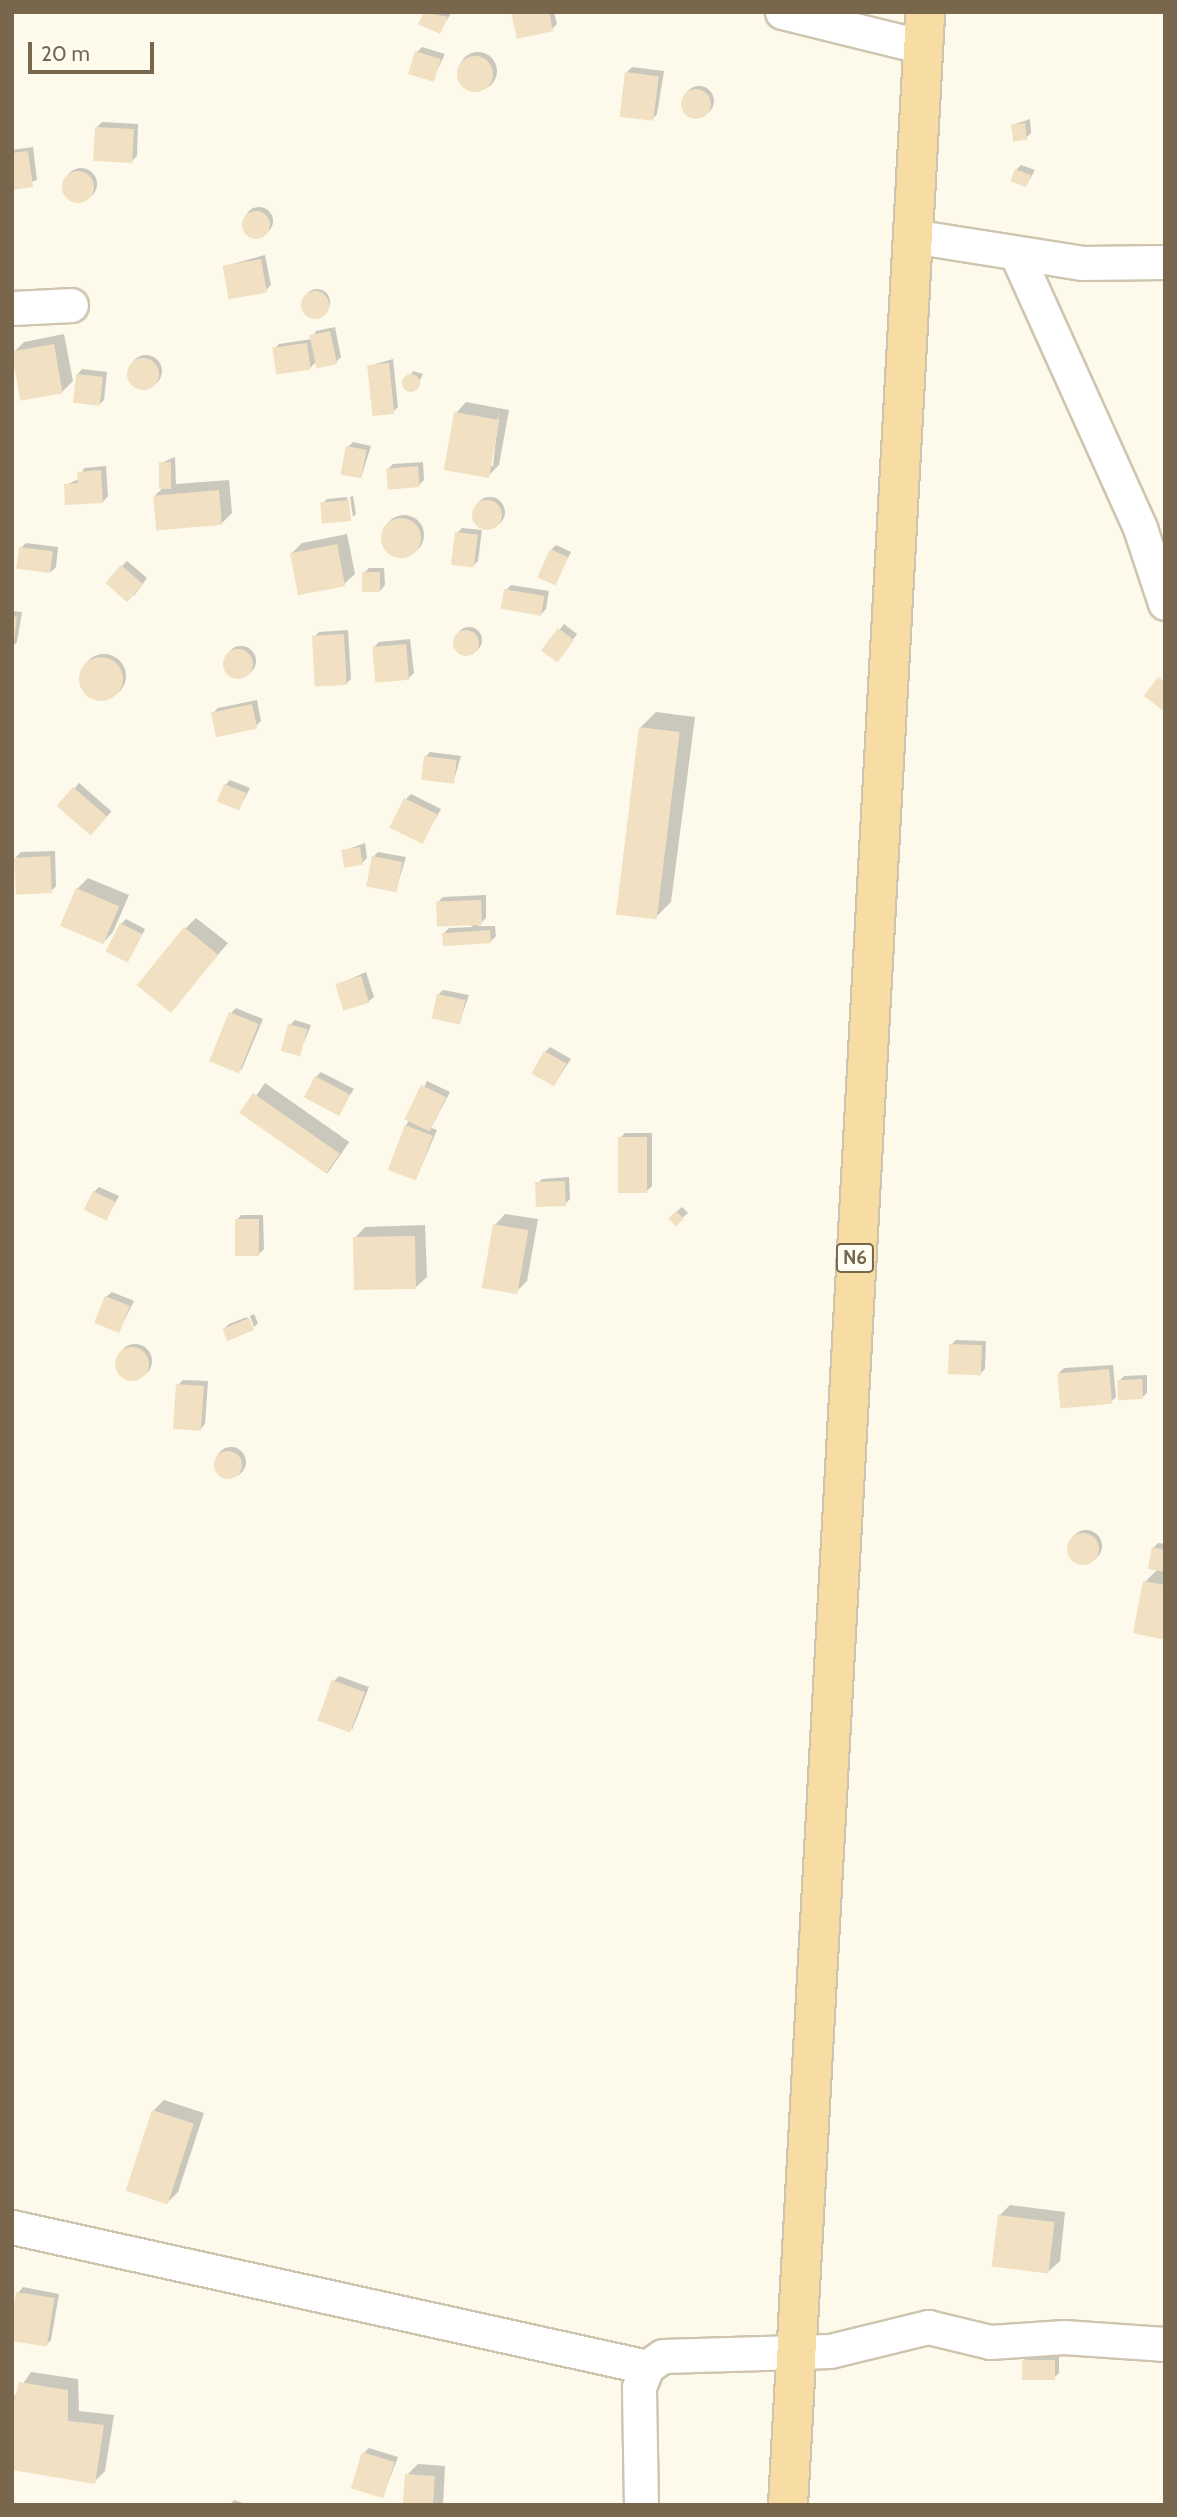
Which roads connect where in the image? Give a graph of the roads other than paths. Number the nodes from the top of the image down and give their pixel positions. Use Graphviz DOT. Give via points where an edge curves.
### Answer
graph roads {
  1 [pos="782,12"];
  2 [pos="924,30"];
  3 [pos="912,236"];
  4 [pos="1016,253"];
  5 [pos="1165,262"];
  6 [pos="71,305"];
  7 [pos="12,308"];
  8 [pos="1165,603"];
  9 [pos="12,2227"];
  10 [pos="1165,2344"];
  11 [pos="796,2354"];
  12 [pos="647,2367"];
  13 [pos="641,2505"];
  14 [pos="788,2505"];
  1 -- 2 [label="street"];
  2 -- 3 [label="highway, N6"];
  3 -- 4 [label="street"];
  3 -- 11 [label="highway, N6"];
  4 -- 5 [label="street" via="1082,263"];
  4 -- 8 [label="street" via="1140,528"];
  6 -- 7 [label="street"];
  9 -- 12 [label="street"];
  10 -- 11 [label="street" via="1064,2337 990,2342 928,2327 831,2351"];
  11 -- 12 [label="street" via="663,2356"];
  11 -- 14 [label="highway, N6"];
  12 -- 13 [label="street" via="639,2387"];
}
